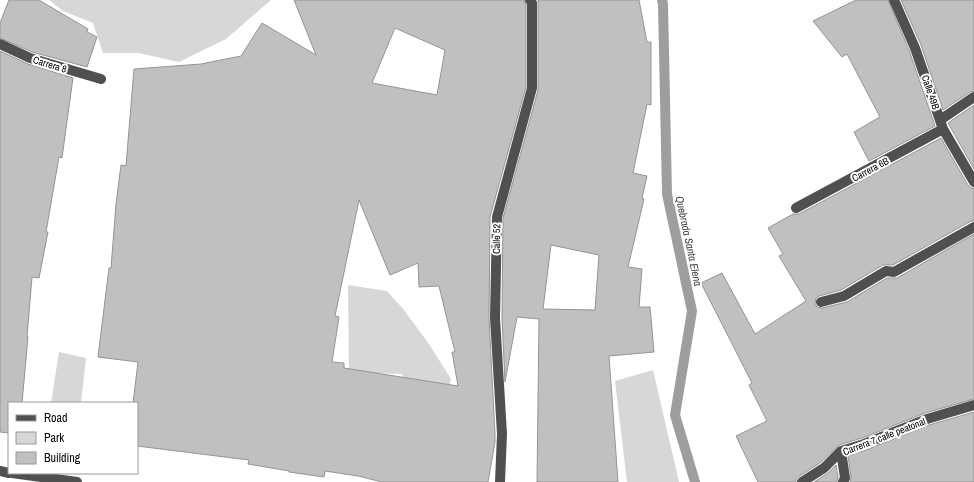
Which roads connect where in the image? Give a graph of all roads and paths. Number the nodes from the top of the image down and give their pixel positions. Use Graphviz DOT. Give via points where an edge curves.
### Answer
graph roads {
  1 [pos="530,0"];
  2 [pos="894,0"];
  3 [pos="0,44"];
  4 [pos="101,79"];
  5 [pos="974,97"];
  6 [pos="942,124"];
  7 [pos="974,182"];
  8 [pos="796,208"];
  9 [pos="974,227"];
  10 [pos="821,302"];
  11 [pos="974,405"];
  12 [pos="841,451"];
  13 [pos="16,474"];
  14 [pos="37,479"];
  15 [pos="77,482"];
  16 [pos="500,482"];
  17 [pos="802,482"];
  18 [pos="843,482"];
  1 -- 16 [label="street, Calle 52" via="532,88 497,217 495,318 502,434"];
  2 -- 6 [label="street, Calle 49B" via="915,48"];
  3 -- 4 [label="street, Carrera 8" via="30,58"];
  5 -- 6 [label="street, Carrera 6B"];
  6 -- 7 [label="street, Calle 49B"];
  6 -- 8 [label="street, Carrera 6B"];
  9 -- 10 [label="street" via="894,272 886,271 844,296"];
  11 -- 12 [label="street, Carrera 7 calle peatonal" via="927,419"];
  12 -- 17 [label="street, Carrera 7 calle peatonal" via="824,468"];
  12 -- 18 [label="street" via="845,478"];
  13 -- 14 [label="street"];
  14 -- 15 [label="street"];
}
